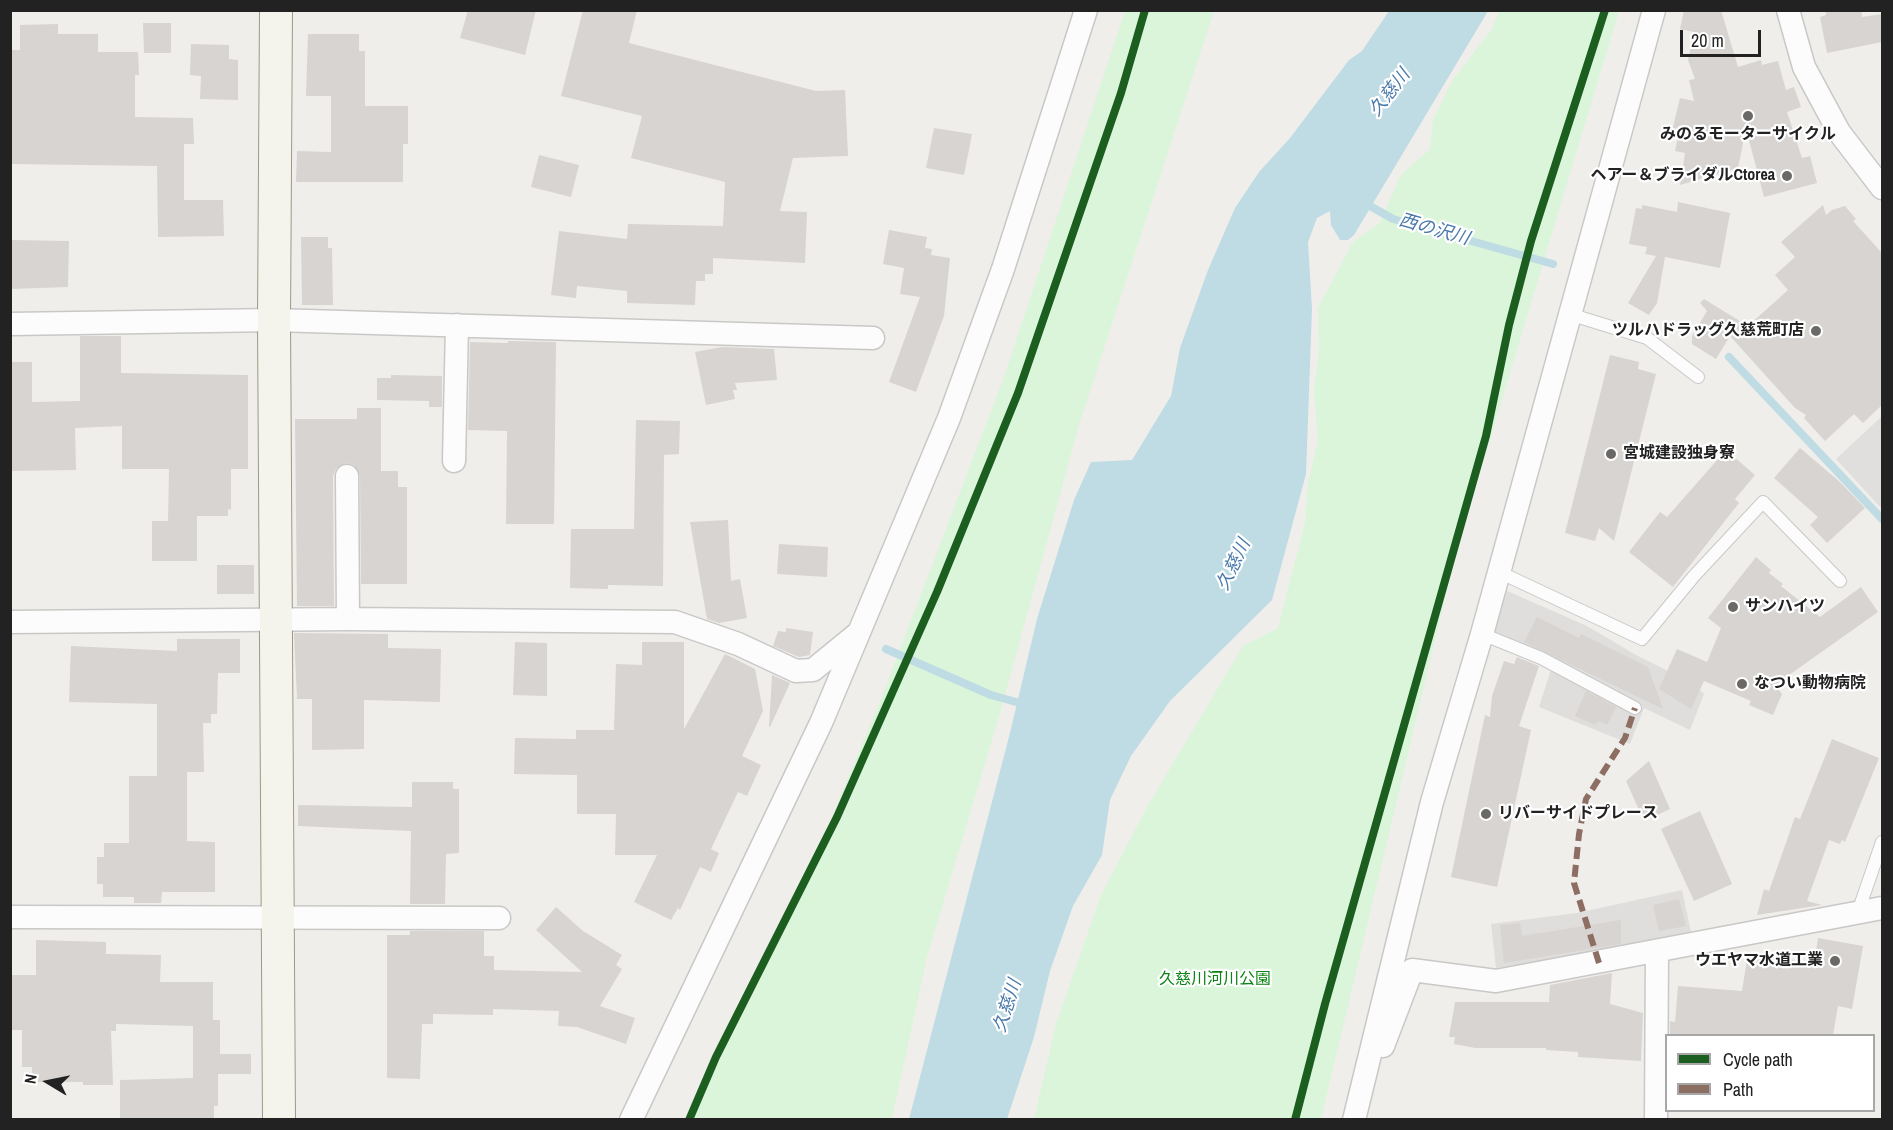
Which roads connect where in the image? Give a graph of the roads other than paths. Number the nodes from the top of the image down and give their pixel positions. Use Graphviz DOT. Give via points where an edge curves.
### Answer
graph roads {
  1 [pos="276,10"];
  2 [pos="1086,10"];
  3 [pos="1654,10"];
  4 [pos="1788,10"];
  5 [pos="1882,188"];
  6 [pos="1569,314"];
  7 [pos="274,320"];
  8 [pos="10,324"];
  9 [pos="457,325"];
  10 [pos="873,338"];
  11 [pos="1698,377"];
  12 [pos="454,460"];
  13 [pos="347,476"];
  14 [pos="1499,572"];
  15 [pos="1840,581"];
  16 [pos="275,619"];
  17 [pos="348,619"];
  18 [pos="10,622"];
  19 [pos="861,631"];
  20 [pos="1482,634"];
  21 [pos="1635,708"];
  22 [pos="1882,842"];
  23 [pos="1882,908"];
  24 [pos="1858,912"];
  25 [pos="10,917"];
  26 [pos="277,918"];
  27 [pos="498,918"];
  28 [pos="1657,952"];
  29 [pos="279,1119"];
  30 [pos="632,1119"];
  31 [pos="1355,1119"];
  32 [pos="1656,1119"];
  1 -- 7 [label="street"];
  2 -- 19 [label="street" via="1003,269 949,418"];
  3 -- 6 [label="street"];
  4 -- 5 [label="street" via="1804,67 1839,132"];
  6 -- 11 [label="lane" via="1647,338"];
  6 -- 14 [label="street"];
  7 -- 8 [label="street"];
  7 -- 9 [label="street"];
  7 -- 16 [label="street"];
  9 -- 10 [label="street"];
  9 -- 12 [label="street"];
  13 -- 17 [label="street"];
  14 -- 15 [label="lane" via="1642,639 1763,502"];
  14 -- 20 [label="street"];
  16 -- 17 [label="street"];
  16 -- 18 [label="street"];
  16 -- 26 [label="street"];
  17 -- 19 [label="street" via="675,622 738,644 796,671 813,669"];
  19 -- 30 [label="street" via="787,797"];
  20 -- 21 [label="lane" via="1541,658"];
  20 -- 31 [label="street" via="1432,802"];
  22 -- 24 [label="lane"];
  23 -- 24 [label="street"];
  24 -- 28 [label="street"];
  25 -- 26 [label="street"];
  26 -- 27 [label="street"];
  26 -- 29 [label="street"];
  28 -- 31 [label="street" via="1496,981 1412,970"];
  28 -- 32 [label="street"];
}
